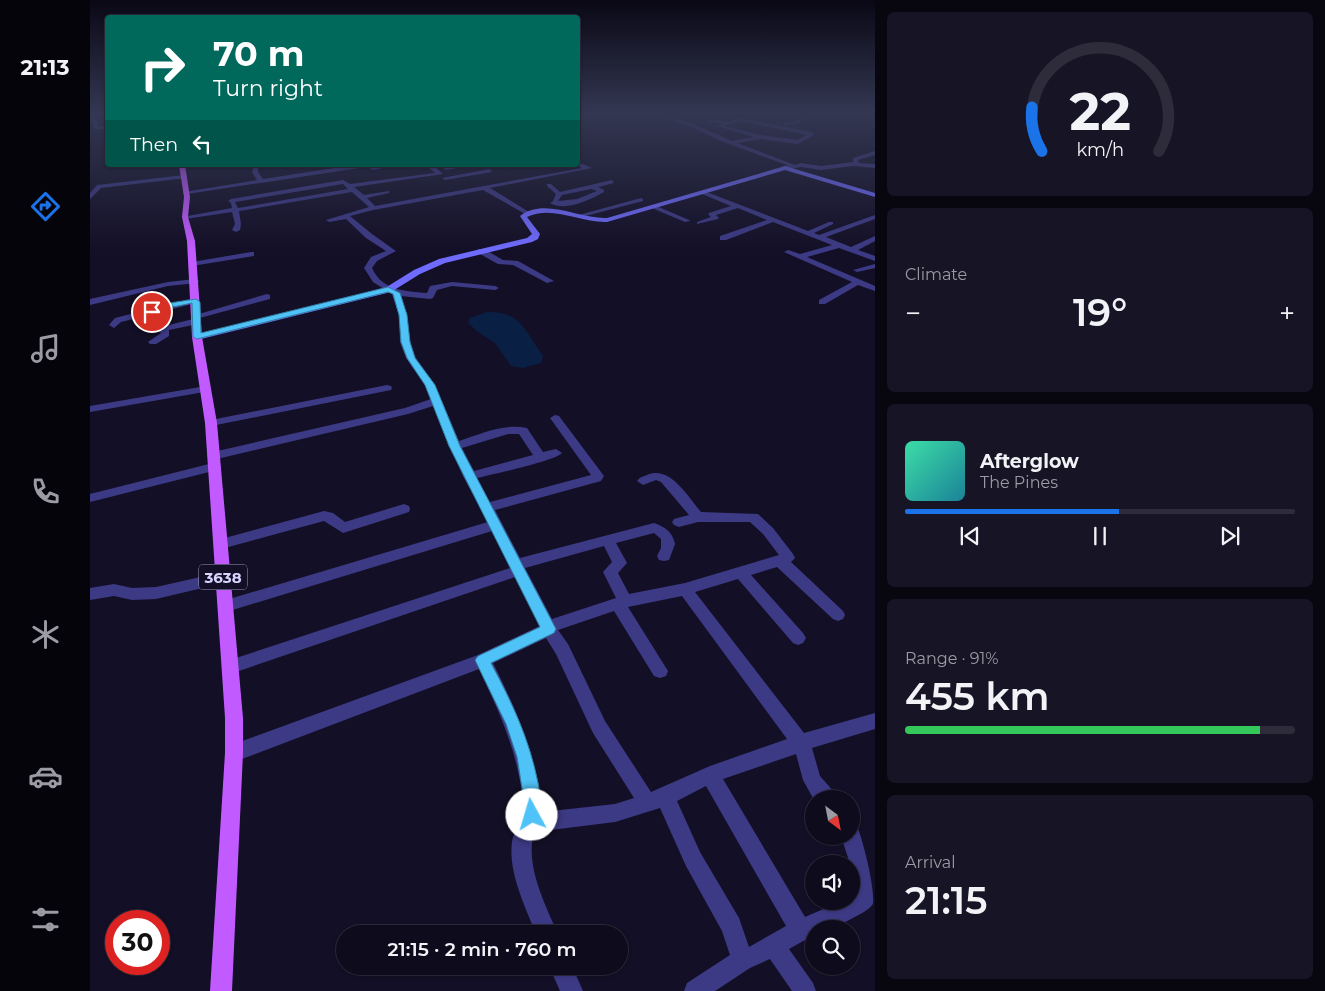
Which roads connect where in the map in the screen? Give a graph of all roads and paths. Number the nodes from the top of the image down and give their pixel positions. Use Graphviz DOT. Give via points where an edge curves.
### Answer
graph roads {
  1 [pos="775,158"];
  2 [pos="857,158"];
  3 [pos="857,164"];
  4 [pos="580,165"];
  5 [pos="875,166"];
  6 [pos="255,167"];
  7 [pos="370,167"];
  8 [pos="380,167"];
  9 [pos="432,167"];
  10 [pos="454,167"];
  11 [pos="485,167"];
  12 [pos="550,167"];
  13 [pos="789,167"];
  14 [pos="334,168"];
  15 [pos="446,168"];
  16 [pos="562,169"];
  17 [pos="183,171"];
  18 [pos="490,171"];
  19 [pos="393,174"];
  20 [pos="443,176"];
  21 [pos="399,180"];
  22 [pos="612,182"];
  23 [pos="505,183"];
  24 [pos="347,185"];
  25 [pos="227,186"];
  26 [pos="549,186"];
  27 [pos="261,187"];
  28 [pos="483,187"];
  29 [pos="592,187"];
  30 [pos="467,191"];
  31 [pos="186,192"];
  32 [pos="387,192"];
  33 [pos="704,193"];
  34 [pos="559,194"];
  35 [pos="875,195"];
  36 [pos="90,197"];
  37 [pos="363,197"];
  38 [pos="641,200"];
  39 [pos="231,201"];
  40 [pos="292,201"];
  41 [pos="263,206"];
  42 [pos="738,206"];
  43 [pos="553,207"];
  44 [pos="654,207"];
  45 [pos="301,208"];
  46 [pos="373,208"];
  47 [pos="235,211"];
  48 [pos="527,213"];
  49 [pos="266,214"];
  50 [pos="578,216"];
  51 [pos="185,217"];
  52 [pos="347,217"];
  53 [pos="875,217"];
  54 [pos="329,220"];
  55 [pos="687,220"];
  56 [pos="773,220"];
  57 [pos="699,223"];
  58 [pos="831,223"];
  59 [pos="236,230"];
  60 [pos="808,233"];
  61 [pos="820,237"];
  62 [pos="723,238"];
  63 [pos="875,238"];
  64 [pos="240,245"];
  65 [pos="840,245"];
  66 [pos="852,250"];
  67 [pos="481,251"];
  68 [pos="788,252"];
  69 [pos="250,254"];
  70 [pos="800,257"];
  71 [pos="219,258"];
  72 [pos="875,259"];
  73 [pos="192,264"];
  74 [pos="875,266"];
  75 [pos="857,270"];
  76 [pos="195,281"];
  77 [pos="550,281"];
  78 [pos="858,282"];
  79 [pos="495,288"];
  80 [pos="875,289"];
  81 [pos="392,291"];
  82 [pos="266,298"];
  83 [pos="90,302"];
  84 [pos="822,302"];
  85 [pos="196,320"];
  86 [pos="114,326"];
  87 [pos="153,342"];
  88 [pos="386,388"];
  89 [pos="206,389"];
  90 [pos="436,401"];
  91 [pos="90,409"];
  92 [pos="555,418"];
  93 [pos="211,423"];
  94 [pos="454,446"];
  95 [pos="556,453"];
  96 [pos="541,458"];
  97 [pos="213,462"];
  98 [pos="469,476"];
  99 [pos="643,481"];
  100 [pos="90,498"];
  101 [pos="487,508"];
  102 [pos="404,509"];
  103 [pos="698,517"];
  104 [pos="680,522"];
  105 [pos="495,525"];
  106 [pos="608,542"];
  107 [pos="221,544"];
  108 [pos="664,556"];
  109 [pos="780,561"];
  110 [pos="516,568"];
  111 [pos="741,573"];
  112 [pos="223,578"];
  113 [pos="685,589"];
  114 [pos="90,594"];
  115 [pos="622,602"];
  116 [pos="226,606"];
  117 [pos="838,615"];
  118 [pos="549,629"];
  119 [pos="798,638"];
  120 [pos="483,660"];
  121 [pos="230,667"];
  122 [pos="660,671"];
  123 [pos="875,721"];
  124 [pos="801,743"];
  125 [pos="234,753"];
  126 [pos="710,775"];
  127 [pos="818,790"];
  128 [pos="656,799"];
  129 [pos="528,823"];
  130 [pos="854,845"];
  131 [pos="543,925"];
  132 [pos="800,930"];
  133 [pos="775,947"];
  134 [pos="743,960"];
  135 [pos="564,975"];
  136 [pos="221,991"];
  137 [pos="572,991"];
  138 [pos="695,991"];
  139 [pos="805,991"];
  1 -- 13 [label="street" via="788,163"];
  2 -- 3 [label="street"];
  3 -- 5 [label="street"];
  3 -- 13 [label="street"];
  4 -- 23 [label="street" via="589,168"];
  6 -- 27 [label="street"];
  7 -- 8 [label="street"];
  8 -- 19 [label="street"];
  9 -- 20 [label="street"];
  10 -- 15 [label="street"];
  11 -- 18 [label="street"];
  12 -- 16 [label="street"];
  13 -- 33 [label="street"];
  13 -- 35 [label="street"];
  14 -- 24 [label="street"];
  14 -- 27 [label="street"];
  17 -- 31 [label="main road, 3638"];
  17 -- 36 [label="street" via="99,186"];
  18 -- 20 [label="street"];
  18 -- 23 [label="street"];
  19 -- 21 [label="street"];
  19 -- 24 [label="street"];
  20 -- 21 [label="street"];
  20 -- 30 [label="street"];
  21 -- 24 [label="street"];
  22 -- 29 [label="street"];
  23 -- 28 [label="street"];
  24 -- 27 [label="street"];
  24 -- 37 [label="street"];
  24 -- 40 [label="street"];
  25 -- 27 [label="street"];
  25 -- 31 [label="street"];
  25 -- 39 [label="street"];
  26 -- 34 [label="street"];
  27 -- 39 [label="street"];
  28 -- 30 [label="street"];
  28 -- 48 [label="street"];
  29 -- 34 [label="street"];
  29 -- 43 [label="street" via="602,191 581,201"];
  30 -- 46 [label="street"];
  31 -- 51 [label="main road, 3638"];
  32 -- 37 [label="street"];
  33 -- 42 [label="street"];
  33 -- 44 [label="street"];
  34 -- 43 [label="street"];
  37 -- 46 [label="street"];
  38 -- 50 [label="street"];
  39 -- 47 [label="street"];
  40 -- 41 [label="street"];
  40 -- 45 [label="street"];
  41 -- 47 [label="street"];
  41 -- 49 [label="street"];
  42 -- 56 [label="street"];
  42 -- 57 [label="street" via="711,214 716,218"];
  43 -- 48 [label="street"];
  43 -- 50 [label="street"];
  44 -- 50 [label="street" via="603,221"];
  44 -- 55 [label="street"];
  46 -- 52 [label="street"];
  47 -- 51 [label="street"];
  47 -- 59 [label="street"];
  48 -- 67 [label="street" via="523,216 536,232 535,237"];
  51 -- 73 [label="main road, 3638" via="192,241"];
  52 -- 54 [label="street"];
  52 -- 81 [label="street" via="392,251 374,259 368,268 376,282"];
  53 -- 61 [label="street"];
  56 -- 60 [label="street"];
  56 -- 62 [label="street"];
  58 -- 60 [label="street"];
  60 -- 61 [label="street"];
  61 -- 65 [label="street"];
  63 -- 66 [label="street"];
  64 -- 71 [label="street"];
  65 -- 66 [label="street"];
  65 -- 70 [label="street"];
  66 -- 72 [label="street"];
  67 -- 77 [label="street" via="501,262 515,263"];
  67 -- 81 [label="street" via="434,264"];
  68 -- 70 [label="street"];
  69 -- 71 [label="street"];
  70 -- 78 [label="street"];
  71 -- 73 [label="street"];
  73 -- 76 [label="main road, 3638"];
  74 -- 75 [label="street"];
  76 -- 83 [label="street"];
  76 -- 85 [label="main road, 3638"];
  78 -- 80 [label="street"];
  78 -- 84 [label="street"];
  79 -- 81 [label="street" via="452,284 433,288 430,296"];
  81 -- 85 [label="street"];
  81 -- 90 [label="street" via="403,315 405,342 411,358 430,385"];
  82 -- 85 [label="street" via="242,302"];
  85 -- 86 [label="street" via="193,301 120,319"];
  85 -- 87 [label="street" via="162,331 166,334"];
  85 -- 89 [label="main road, 3638"];
  88 -- 93 [label="street"];
  89 -- 91 [label="street"];
  89 -- 93 [label="main road, 3638"];
  90 -- 94 [label="street"];
  90 -- 97 [label="street"];
  92 -- 101 [label="street" via="598,476"];
  93 -- 97 [label="main road, 3638"];
  94 -- 96 [label="street" via="520,430"];
  94 -- 98 [label="street"];
  95 -- 96 [label="street"];
  96 -- 98 [label="street"];
  97 -- 100 [label="street"];
  97 -- 107 [label="main road, 3638"];
  98 -- 101 [label="street"];
  99 -- 103 [label="street" via="655,476 665,479"];
  101 -- 105 [label="street"];
  102 -- 107 [label="street" via="343,528 324,516"];
  103 -- 104 [label="street"];
  103 -- 109 [label="street" via="753,517 788,555 787,560"];
  105 -- 110 [label="street"];
  105 -- 116 [label="street"];
  106 -- 108 [label="street" via="659,529 669,543 669,550"];
  106 -- 110 [label="street"];
  106 -- 115 [label="street" via="620,563 611,569 611,575"];
  107 -- 112 [label="main road, 3638"];
  109 -- 111 [label="street"];
  109 -- 117 [label="street"];
  110 -- 118 [label="street"];
  110 -- 121 [label="street"];
  111 -- 113 [label="street"];
  111 -- 119 [label="street"];
  112 -- 114 [label="street" via="156,593 132,594 114,590"];
  112 -- 116 [label="main road, 3638"];
  113 -- 115 [label="street"];
  113 -- 124 [label="street"];
  115 -- 118 [label="street"];
  115 -- 122 [label="street"];
  116 -- 121 [label="main road, 3638"];
  118 -- 120 [label="street"];
  118 -- 128 [label="street" via="600,727"];
  120 -- 125 [label="street"];
  120 -- 129 [label="street" via="513,722 525,757 534,806"];
  121 -- 125 [label="main road, 3638"];
  123 -- 124 [label="street"];
  124 -- 126 [label="street"];
  124 -- 127 [label="street" via="811,780"];
  125 -- 136 [label="main road, 3638"];
  126 -- 128 [label="street"];
  126 -- 132 [label="street"];
  128 -- 129 [label="street" via="615,813"];
  128 -- 134 [label="street" via="731,926"];
  129 -- 131 [label="street" via="522,843 523,862"];
  130 -- 132 [label="street" via="868,894 840,914"];
  132 -- 133 [label="street"];
  133 -- 134 [label="street"];
  133 -- 139 [label="street"];
  134 -- 138 [label="street"];
  135 -- 137 [label="street"];
}
